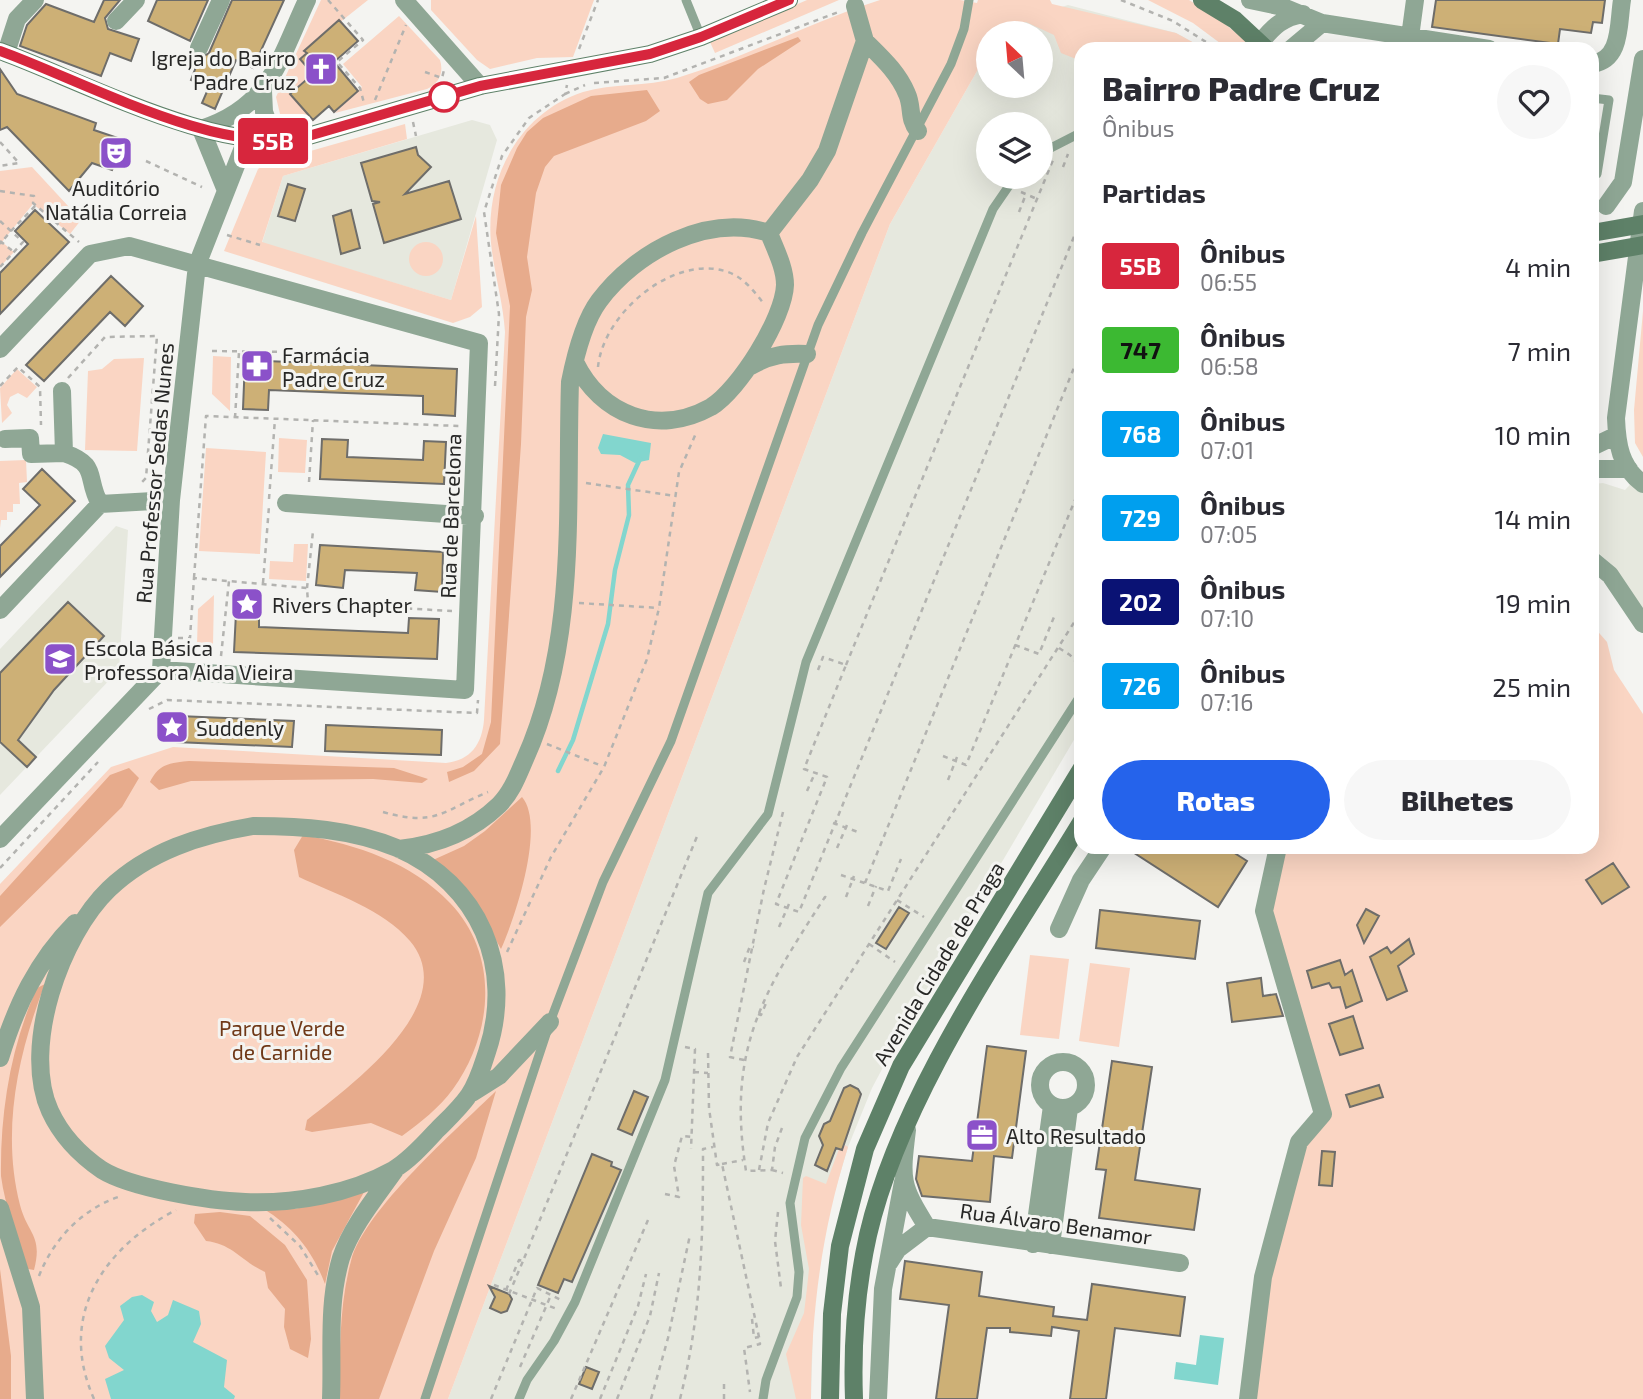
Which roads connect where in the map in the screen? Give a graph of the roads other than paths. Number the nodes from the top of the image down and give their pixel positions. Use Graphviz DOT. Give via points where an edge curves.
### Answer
graph roads {
  1 [pos="35,0"];
  2 [pos="136,0"];
  3 [pos="222,0"];
  4 [pos="307,0"];
  5 [pos="686,0"];
  6 [pos="789,0"];
  7 [pos="969,0"];
  8 [pos="1202,0"];
  9 [pos="1250,0"];
  10 [pos="1415,0"];
  11 [pos="1622,0"];
  12 [pos="409,3"];
  13 [pos="855,6"];
  14 [pos="1303,14"];
  15 [pos="116,21"];
  16 [pos="1322,23"];
  17 [pos="701,37"];
  18 [pos="865,41"];
  19 [pos="1259,42"];
  20 [pos="1266,42"];
  21 [pos="1299,42"];
  22 [pos="1417,42"];
  23 [pos="199,48"];
  24 [pos="3,52"];
  25 [pos="1643,59"];
  26 [pos="1599,62"];
  27 [pos="480,86"];
  28 [pos="263,91"];
  29 [pos="1599,99"];
  30 [pos="201,129"];
  31 [pos="918,131"];
  32 [pos="1074,136"];
  33 [pos="246,140"];
  34 [pos="275,141"];
  35 [pos="1053,147"];
  36 [pos="1599,166"];
  37 [pos="225,188"];
  38 [pos="1005,189"];
  39 [pos="1606,206"];
  40 [pos="1643,211"];
  41 [pos="1643,224"];
  42 [pos="769,233"];
  43 [pos="1599,233"];
  44 [pos="1643,245"];
  45 [pos="1599,253"];
  46 [pos="197,265"];
  47 [pos="0,349"];
  48 [pos="807,354"];
  49 [pos="575,362"];
  50 [pos="748,368"];
  51 [pos="58,387"];
  52 [pos="1617,435"];
  53 [pos="5,439"];
  54 [pos="1599,444"];
  55 [pos="64,453"];
  56 [pos="1599,469"];
  57 [pos="1629,469"];
  58 [pos="1643,484"];
  59 [pos="171,500"];
  60 [pos="286,503"];
  61 [pos="100,504"];
  62 [pos="475,516"];
  63 [pos="1599,566"];
  64 [pos="0,610"];
  65 [pos="1643,624"];
  66 [pos="161,670"];
  67 [pos="1074,705"];
  68 [pos="1074,781"];
  69 [pos="1074,834"];
  70 [pos="0,839"];
  71 [pos="399,849"];
  72 [pos="1098,854"];
  73 [pos="1276,854"];
  74 [pos="93,905"];
  75 [pos="1059,929"];
  76 [pos="550,1022"];
  77 [pos="0,1058"];
  78 [pos="469,1094"];
  79 [pos="908,1122"];
  80 [pos="395,1169"];
  81 [pos="903,1182"];
  82 [pos="0,1208"];
  83 [pos="927,1227"];
  84 [pos="1033,1244"];
  85 [pos="1051,1245"];
  86 [pos="1180,1263"];
  87 [pos="887,1266"];
  88 [pos="35,1399"];
  89 [pos="331,1399"];
  90 [pos="425,1399"];
  91 [pos="519,1399"];
  92 [pos="763,1399"];
  93 [pos="830,1399"];
  94 [pos="854,1399"];
  95 [pos="878,1399"];
  96 [pos="1248,1399"];
  1 -- 24 [label="street" via="17,19"];
  2 -- 15 [label="street"];
  3 -- 23 [label="street"];
  4 -- 28 [label="street"];
  5 -- 17 [label="lane"];
  6 -- 17 [label="main road"];
  7 -- 31 [label="lane" via="951,64"];
  8 -- 19 [label="main road" via="1235,20"];
  9 -- 14 [label="street"];
  10 -- 22 [label="street"];
  11 -- 26 [label="street" via="1615,52"];
  12 -- 27 [label="street"];
  13 -- 18 [label="street"];
  14 -- 16 [label="street"];
  14 -- 20 [label="street" via="1277,24"];
  16 -- 21 [label="street"];
  16 -- 22 [label="street"];
  17 -- 27 [label="main road" via="616,62"];
  18 -- 31 [label="street" via="892,68 908,95 911,122"];
  18 -- 42 [label="street" via="827,151"];
  24 -- 30 [label="main road"];
  25 -- 39 [label="street" via="1623,182"];
  27 -- 34 [label="main road" via="305,137"];
  28 -- 30 [label="street" via="240,112"];
  28 -- 34 [label="street" via="264,112"];
  29 -- 36 [label="lane" via="1609,100"];
  30 -- 33 [label="main road"];
  30 -- 37 [label="street"];
  31 -- 48 [label="lane" via="862,233"];
  32 -- 35 [label="lane"];
  33 -- 34 [label="main road"];
  33 -- 37 [label="street, Rua Professor Sedas Nunes"];
  37 -- 46 [label="street, Rua Professor Sedas Nunes"];
  38 -- 91 [label="lane" via="806,663 768,814 708,893 665,1080 575,1302"];
  40 -- 52 [label="street"];
  41 -- 43 [label="main road"];
  42 -- 49 [label="street" via="739,226 702,230 671,242 598,302"];
  42 -- 50 [label="street" via="785,285 775,322"];
  44 -- 45 [label="main road"];
  46 -- 47 [label="street" via="129,246 90,254"];
  46 -- 59 [label="street, Rua Professor Sedas Nunes"];
  46 -- 62 [label="street, Rua de Barcelona" via="479,343"];
  48 -- 50 [label="street" via="786,353"];
  48 -- 76 [label="lane" via="671,741 603,883"];
  49 -- 50 [label="street" via="610,407 643,418 669,418 713,406"];
  49 -- 71 [label="street" via="570,382 569,536 555,659 534,739 511,790 499,805 468,829 437,843"];
  51 -- 55 [label="street"];
  52 -- 54 [label="street"];
  52 -- 57 [label="street"];
  53 -- 55 [label="street" via="30,438 31,454"];
  55 -- 61 [label="street" via="86,464"];
  56 -- 57 [label="street"];
  57 -- 58 [label="street"];
  59 -- 61 [label="street"];
  59 -- 66 [label="street, Rua Professor Sedas Nunes"];
  60 -- 62 [label="street"];
  61 -- 64 [label="street"];
  62 -- 66 [label="street, Rua de Barcelona" via="465,690"];
  63 -- 65 [label="street"];
  66 -- 70 [label="street"];
  67 -- 92 [label="lane" via="841,1068 805,1138 790,1203 799,1272 797,1297"];
  68 -- 93 [label="main road, Avenida Cidade de Praga" via="901,1066 865,1149 840,1246 832,1314"];
  69 -- 79 [label="main road" via="942,1052"];
  71 -- 74 [label="street" via="328,829 253,826 209,833 131,870"];
  71 -- 78 [label="street" via="429,867 470,907 498,971 491,1041"];
  72 -- 75 [label="street"];
  73 -- 96 [label="street" via="1264,911 1322,1114 1299,1142 1263,1276"];
  74 -- 77 [label="street" via="35,971"];
  74 -- 80 [label="street" via="62,960 47,1007 41,1080 49,1109 63,1134 105,1172 155,1188 243,1202 322,1196"];
  76 -- 78 [label="street" via="499,1076"];
  76 -- 90 [label="lane"];
  78 -- 80 [label="street"];
  79 -- 81 [label="street"];
  79 -- 94 [label="main road" via="868,1233 854,1335"];
  80 -- 89 [label="street" via="342,1258 332,1310"];
  81 -- 83 [label="street"];
  81 -- 87 [label="street"];
  82 -- 88 [label="street" via="31,1307"];
  83 -- 84 [label="street, Rua Álvaro Benamor"];
  83 -- 87 [label="street" via="898,1249"];
  84 -- 85 [label="street, Rua Álvaro Benamor"];
  84 -- 85 [label="street" via="1061,1107"];
  85 -- 86 [label="street, Rua Álvaro Benamor"];
  87 -- 95 [label="street" via="878,1336"];
}
